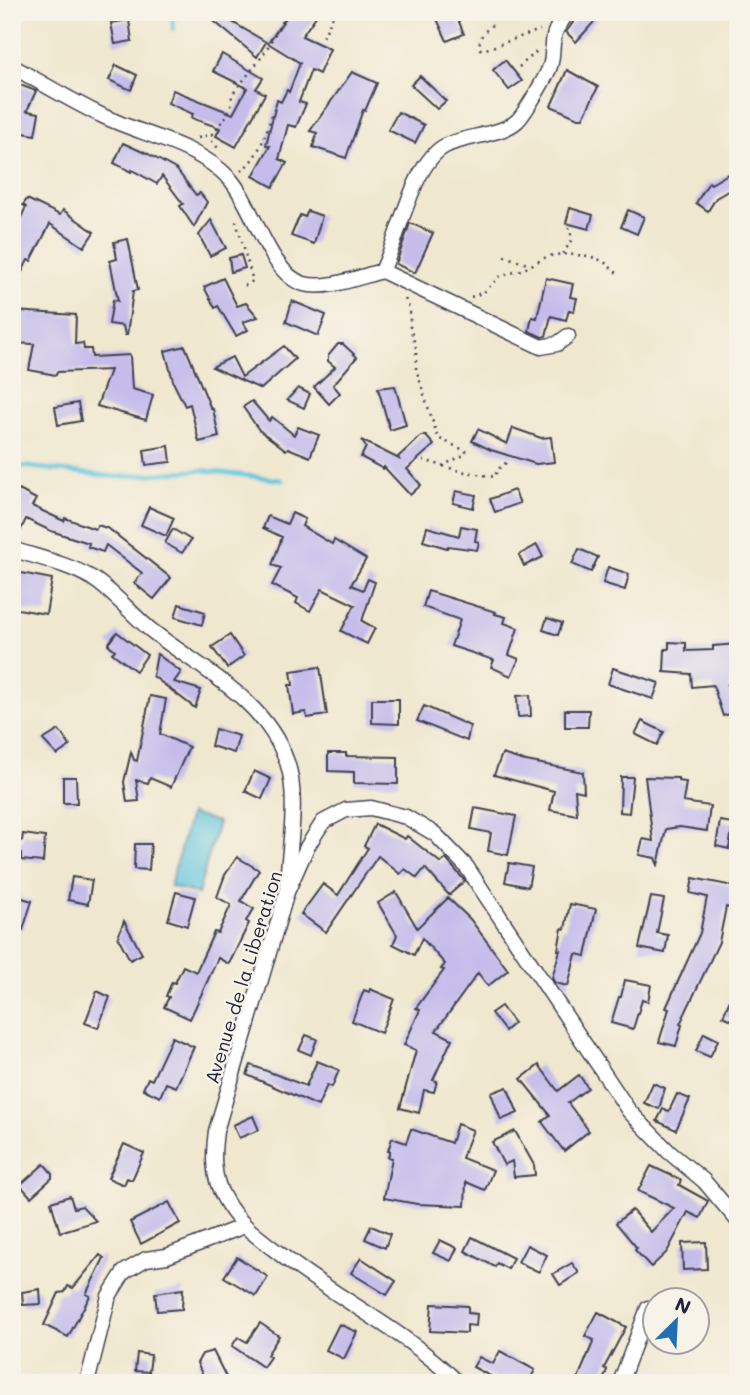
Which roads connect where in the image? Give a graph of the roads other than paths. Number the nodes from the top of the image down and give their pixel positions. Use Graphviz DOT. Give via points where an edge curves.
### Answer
graph roads {
  1 [pos="568,12"];
  2 [pos="12,66"];
  3 [pos="382,271"];
  4 [pos="568,336"];
  5 [pos="12,549"];
  6 [pos="286,892"];
  7 [pos="738,1221"];
  8 [pos="244,1226"];
  9 [pos="642,1324"];
  10 [pos="87,1383"];
  11 [pos="458,1383"];
  12 [pos="620,1383"];
  1 -- 3 [label="street" via="555,32 550,67 518,121 447,145 427,160"];
  2 -- 3 [label="street" via="107,118 220,169 249,206 266,244 289,276 303,284 322,285"];
  3 -- 4 [label="street" via="541,347"];
  5 -- 6 [label="street" via="93,579 152,631 242,697 263,721 288,765 292,816"];
  6 -- 7 [label="street, Avenue de la Liberation" via="323,822 346,810 372,808 406,817 435,834 466,866 629,1111 704,1181"];
  6 -- 8 [label="street, Avenue de la Liberation" via="216,1131 214,1175"];
  8 -- 10 [label="street" via="167,1256 146,1259 124,1272 110,1296"];
  8 -- 11 [label="street, Avenue de la Liberation"];
  9 -- 12 [label="street"];
}
